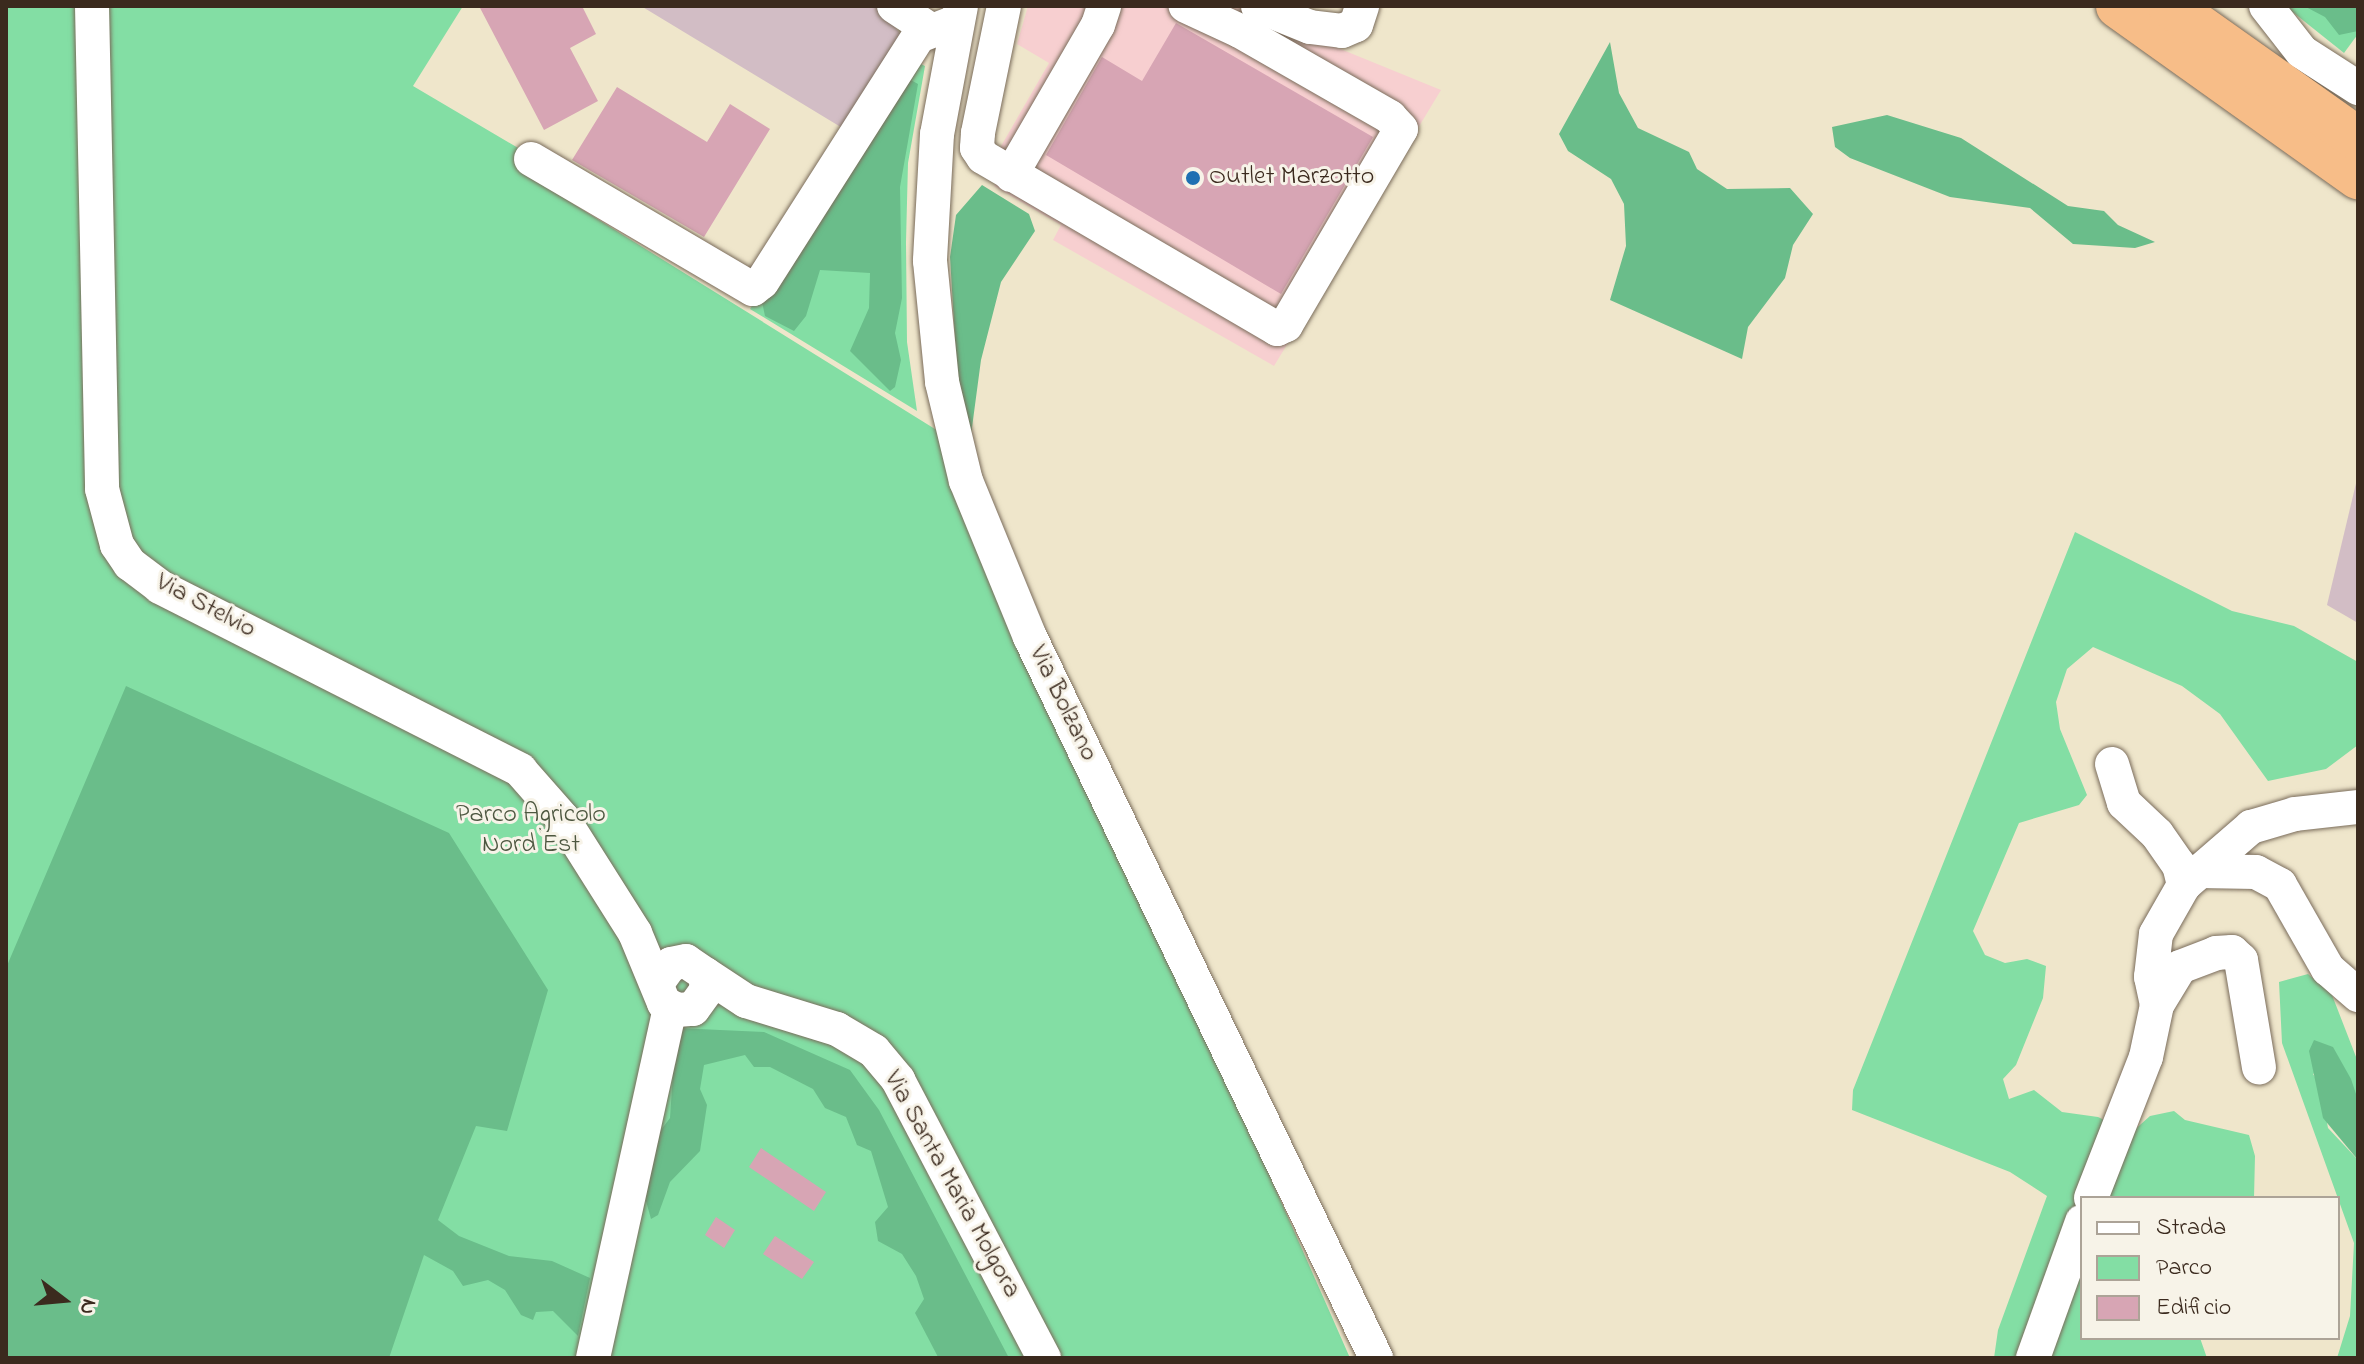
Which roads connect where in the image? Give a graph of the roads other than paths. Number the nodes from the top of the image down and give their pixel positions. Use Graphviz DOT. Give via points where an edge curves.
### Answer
graph roads {
  1 [pos="92,6"];
  2 [pos="894,6"];
  3 [pos="1004,6"];
  4 [pos="1104,6"];
  5 [pos="1186,6"];
  6 [pos="1258,6"];
  7 [pos="1362,6"];
  8 [pos="2118,6"];
  9 [pos="2170,6"];
  10 [pos="2266,6"];
  11 [pos="949,19"];
  12 [pos="2356,82"];
  13 [pos="2358,139"];
  14 [pos="531,159"];
  15 [pos="1011,175"];
  16 [pos="2358,177"];
  17 [pos="2112,764"];
  18 [pos="2358,807"];
  19 [pos="2192,878"];
  20 [pos="682,986"];
  21 [pos="2358,995"];
  22 [pos="2157,1005"];
  23 [pos="2259,1067"];
  24 [pos="2092,1196"];
  25 [pos="2080,1228"];
  26 [pos="593,1358"];
  27 [pos="1044,1358"];
  28 [pos="1376,1358"];
  29 [pos="2033,1358"];
  1 -- 20 [label="street, Via Stelvio" via="102,489 117,545 130,564 160,587 520,770 563,819 635,933"];
  2 -- 11 [label="street"];
  3 -- 15 [label="street" via="989,59 977,148"];
  4 -- 15 [label="street"];
  5 -- 15 [label="street" via="1240,31 1390,117 1401,129 1286,325 1277,329"];
  6 -- 7 [label="street" via="1310,27 1342,31 1356,25"];
  8 -- 16 [label="highway"];
  9 -- 13 [label="highway"];
  10 -- 12 [label="street" via="2302,52"];
  11 -- 14 [label="street" via="919,36 753,289"];
  11 -- 28 [label="street, Via Bolzano" via="930,261 942,382 966,481 1030,637"];
  17 -- 19 [label="street" via="2124,803"];
  18 -- 19 [label="street" via="2295,814 2251,827"];
  19 -- 21 [label="street" via="2256,872 2280,885 2328,969"];
  19 -- 22 [label="street" via="2156,934 2151,977"];
  20 -- 26 [label="street"];
  20 -- 27 [label="street, Via Santa Maria Molgora" via="837,1029 874,1051 898,1080"];
  22 -- 23 [label="street" via="2180,967 2201,956 2232,952 2241,960"];
  22 -- 24 [label="street" via="2146,1057"];
  25 -- 29 [label="street"];
}
